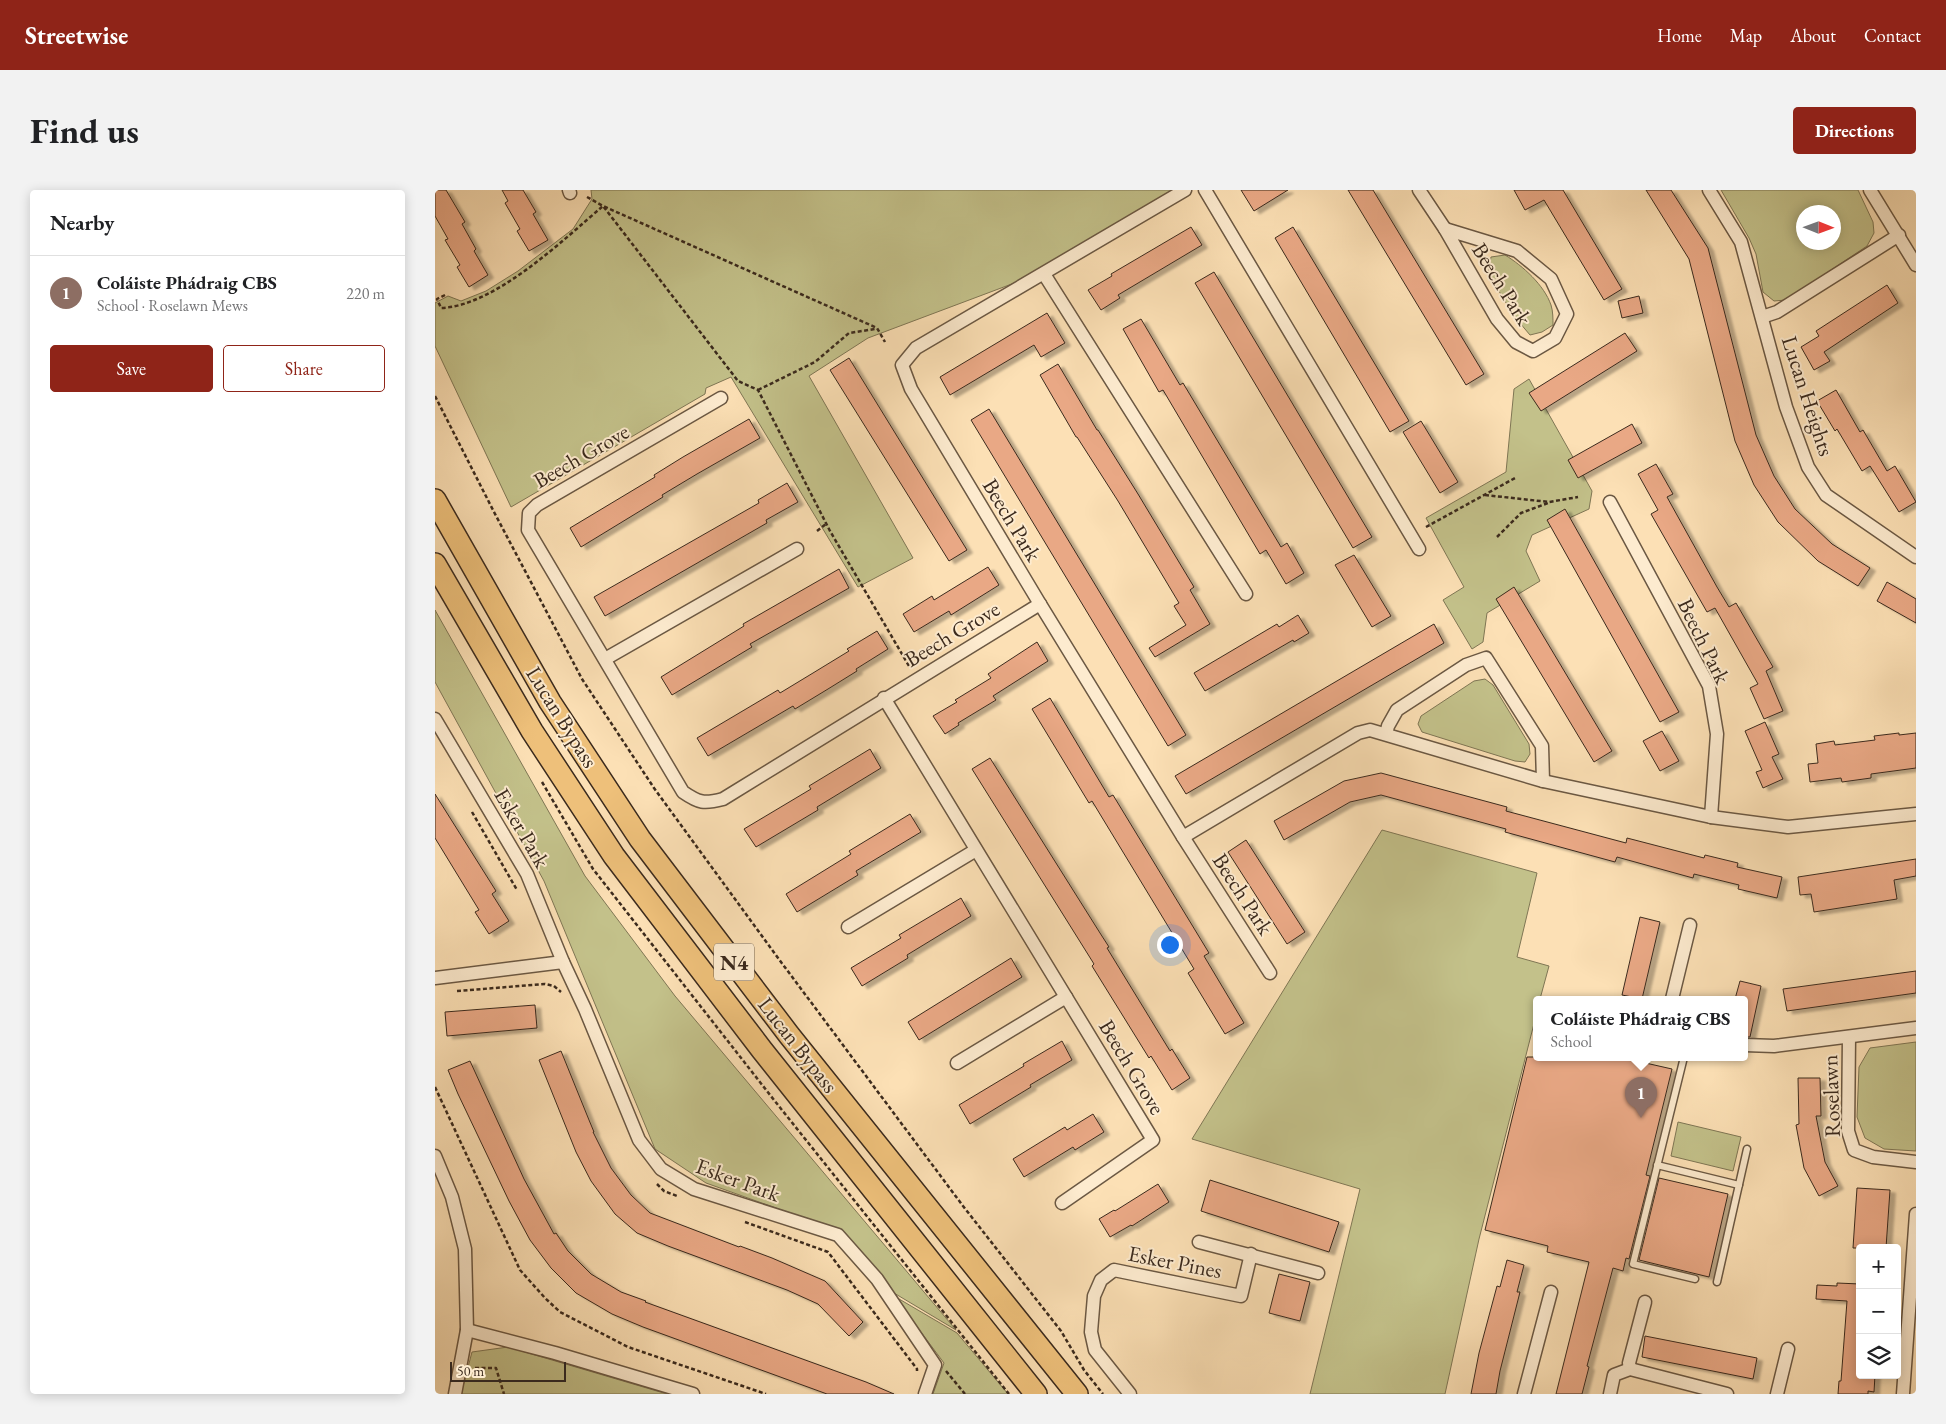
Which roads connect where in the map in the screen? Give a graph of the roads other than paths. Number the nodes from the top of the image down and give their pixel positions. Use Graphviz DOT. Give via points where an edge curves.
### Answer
graph roads {
  1 [pos="1185,190"];
  2 [pos="1205,190"];
  3 [pos="1419,190"];
  4 [pos="1709,190"];
  5 [pos="1870,190"];
  6 [pos="1445,229"];
  7 [pos="1899,236"];
  8 [pos="1916,265"];
  9 [pos="1044,274"];
  10 [pos="1762,317"];
  11 [pos="721,398"];
  12 [pos="435,500"];
  13 [pos="1610,502"];
  14 [pos="797,549"];
  15 [pos="1419,549"];
  16 [pos="1916,557"];
  17 [pos="435,564"];
  18 [pos="1246,594"];
  19 [pos="1040,604"];
  20 [pos="605,659"];
  21 [pos="884,698"];
  22 [pos="435,719"];
  23 [pos="1386,734"];
  24 [pos="1543,781"];
  25 [pos="1916,814"];
  26 [pos="1711,817"];
  27 [pos="1183,837"];
  28 [pos="976,850"];
  29 [pos="1690,925"];
  30 [pos="848,927"];
  31 [pos="563,962"];
  32 [pos="1271,973"];
  33 [pos="435,978"];
  34 [pos="1673,996"];
  35 [pos="1066,997"];
  36 [pos="1916,1028"];
  37 [pos="1849,1037"];
  38 [pos="1748,1045"];
  39 [pos="1683,1061"];
  40 [pos="957,1063"];
  41 [pos="1747,1149"];
  42 [pos="435,1156"];
  43 [pos="1916,1162"];
  44 [pos="1657,1165"];
  45 [pos="1739,1184"];
  46 [pos="1062,1203"];
  47 [pos="1916,1214"];
  48 [pos="1199,1242"];
  49 [pos="1251,1254"];
  50 [pos="1318,1273"];
  51 [pos="1695,1279"];
  52 [pos="1717,1282"];
  53 [pos="1551,1292"];
  54 [pos="1645,1302"];
  55 [pos="467,1330"];
  56 [pos="1788,1349"];
  57 [pos="1630,1369"];
  58 [pos="455,1394"];
  59 [pos="693,1394"];
  60 [pos="925,1394"];
  61 [pos="1036,1394"];
  62 [pos="1077,1394"];
  63 [pos="1130,1394"];
  64 [pos="1525,1394"];
  65 [pos="1610,1394"];
  66 [pos="1727,1394"];
  67 [pos="1777,1394"];
  68 [pos="1903,1394"];
  1 -- 9 [label="street, Beech Park"];
  2 -- 15 [label="street"];
  3 -- 6 [label="street, Beech Park"];
  4 -- 10 [label="street, Lucan Heights" via="1741,242"];
  5 -- 7 [label="street"];
  6 -- 6 [label="street, Beech Park" via="1517,251 1551,279 1567,314 1555,338 1533,351 1516,342 1497,319"];
  7 -- 8 [label="street"];
  7 -- 10 [label="street, Lucan Heights" via="1777,312"];
  9 -- 18 [label="street"];
  9 -- 19 [label="street, Beech Park" via="916,348 902,365 911,389"];
  10 -- 16 [label="street, Lucan Heights" via="1786,407 1808,467 1826,495"];
  11 -- 20 [label="street, Beech Grove" via="537,505 529,513 529,530"];
  12 -- 62 [label="highway, Lucan Bypass / N4" via="549,702 640,839 789,1035"];
  13 -- 26 [label="street, Beech Park" via="1709,686 1717,734"];
  14 -- 20 [label="street"];
  17 -- 61 [label="highway, Lucan Bypass / N4" via="532,732 614,856 768,1057"];
  19 -- 21 [label="street, Beech Grove"];
  19 -- 27 [label="street, Beech Park"];
  20 -- 21 [label="street, Beech Grove" via="683,792 696,801 723,799"];
  21 -- 28 [label="street, Beech Grove"];
  22 -- 31 [label="street, Esker Park" via="527,874"];
  23 -- 24 [label="street, Beech Park"];
  23 -- 24 [label="street" via="1397,710 1466,665 1486,658 1542,746"];
  23 -- 27 [label="street, Beech Park" via="1370,730 1359,733"];
  24 -- 26 [label="street, Beech Park"];
  25 -- 26 [label="street" via="1787,827"];
  27 -- 32 [label="street, Beech Park"];
  28 -- 30 [label="street"];
  28 -- 35 [label="street, Beech Grove"];
  29 -- 34 [label="street"];
  31 -- 33 [label="street"];
  31 -- 60 [label="street, Esker Park" via="639,1140 661,1169 695,1189 838,1235 877,1279 935,1366"];
  35 -- 40 [label="street"];
  35 -- 46 [label="street, Beech Grove" via="1153,1140"];
  36 -- 37 [label="street, Roselawn"];
  37 -- 38 [label="street, Roselawn" via="1774,1046"];
  37 -- 43 [label="street, Roselawn" via="1848,1131 1854,1150 1873,1157"];
  39 -- 44 [label="lane"];
  41 -- 45 [label="lane"];
  42 -- 55 [label="street" via="453,1197 465,1249"];
  44 -- 45 [label="lane"];
  44 -- 51 [label="lane" via="1633,1264"];
  45 -- 52 [label="lane"];
  47 -- 68 [label="street"];
  48 -- 49 [label="street, Esker Pines"];
  49 -- 50 [label="street, Esker Pines"];
  49 -- 63 [label="street, Esker Pines" via="1241,1296 1115,1270 1101,1280 1091,1313 1095,1350"];
  53 -- 64 [label="street"];
  54 -- 57 [label="street"];
  55 -- 58 [label="street"];
  55 -- 59 [label="street" via="555,1352"];
  56 -- 67 [label="street"];
  57 -- 65 [label="street" via="1614,1375"];
  57 -- 66 [label="street"];
}
